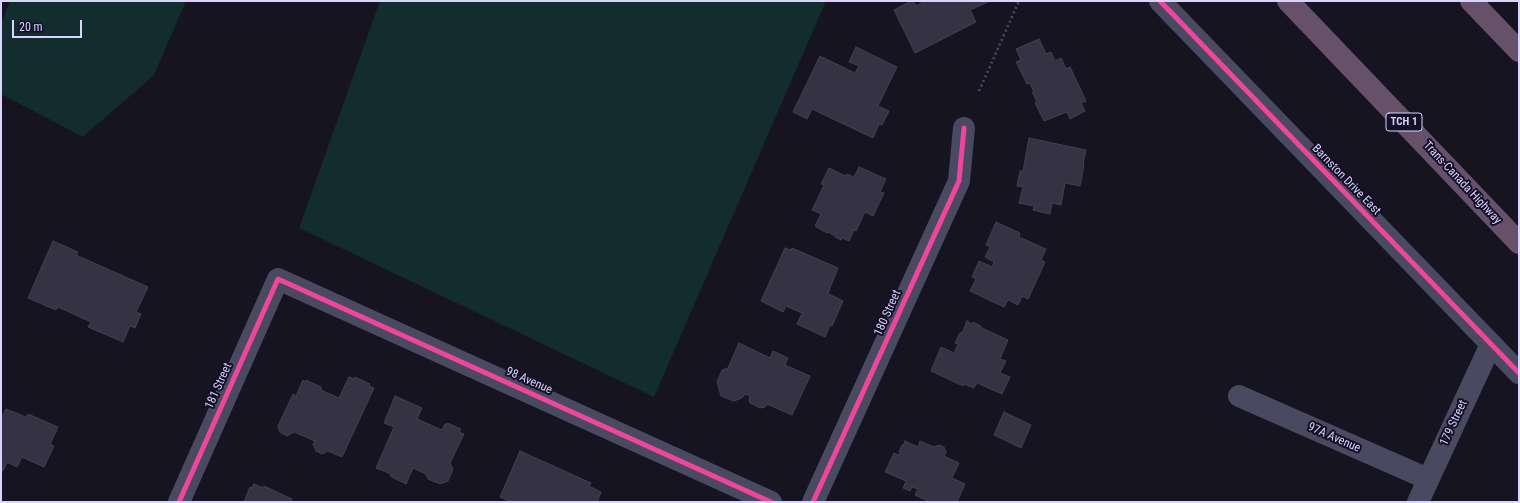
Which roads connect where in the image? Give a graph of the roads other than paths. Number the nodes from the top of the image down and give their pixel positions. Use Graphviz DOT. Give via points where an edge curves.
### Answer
graph roads {
  1 [pos="1160,1"];
  2 [pos="1288,1"];
  3 [pos="1471,1"];
  4 [pos="1474,1"];
  5 [pos="1519,42"];
  6 [pos="1519,50"];
  7 [pos="964,128"];
  8 [pos="1519,243"];
  9 [pos="278,279"];
  10 [pos="1491,344"];
  11 [pos="1519,373"];
  12 [pos="1239,396"];
  13 [pos="1428,480"];
  14 [pos="179,502"];
  15 [pos="771,502"];
  16 [pos="813,502"];
  17 [pos="1418,502"];
  1 -- 10 [label="street, Barnston Drive East"];
  2 -- 8 [label="highway, Trans-Canada Highway / TCH 1"];
  3 -- 6 [label="highway"];
  4 -- 5 [label="highway"];
  7 -- 16 [label="street, 180 Street" via="959,181"];
  9 -- 14 [label="street, 181 Street"];
  9 -- 15 [label="street, 98 Avenue"];
  10 -- 11 [label="street, Barnston Drive East"];
  10 -- 13 [label="street, 179 Street"];
  12 -- 13 [label="street, 97A Avenue"];
  13 -- 17 [label="street, 179 Street"];
}
